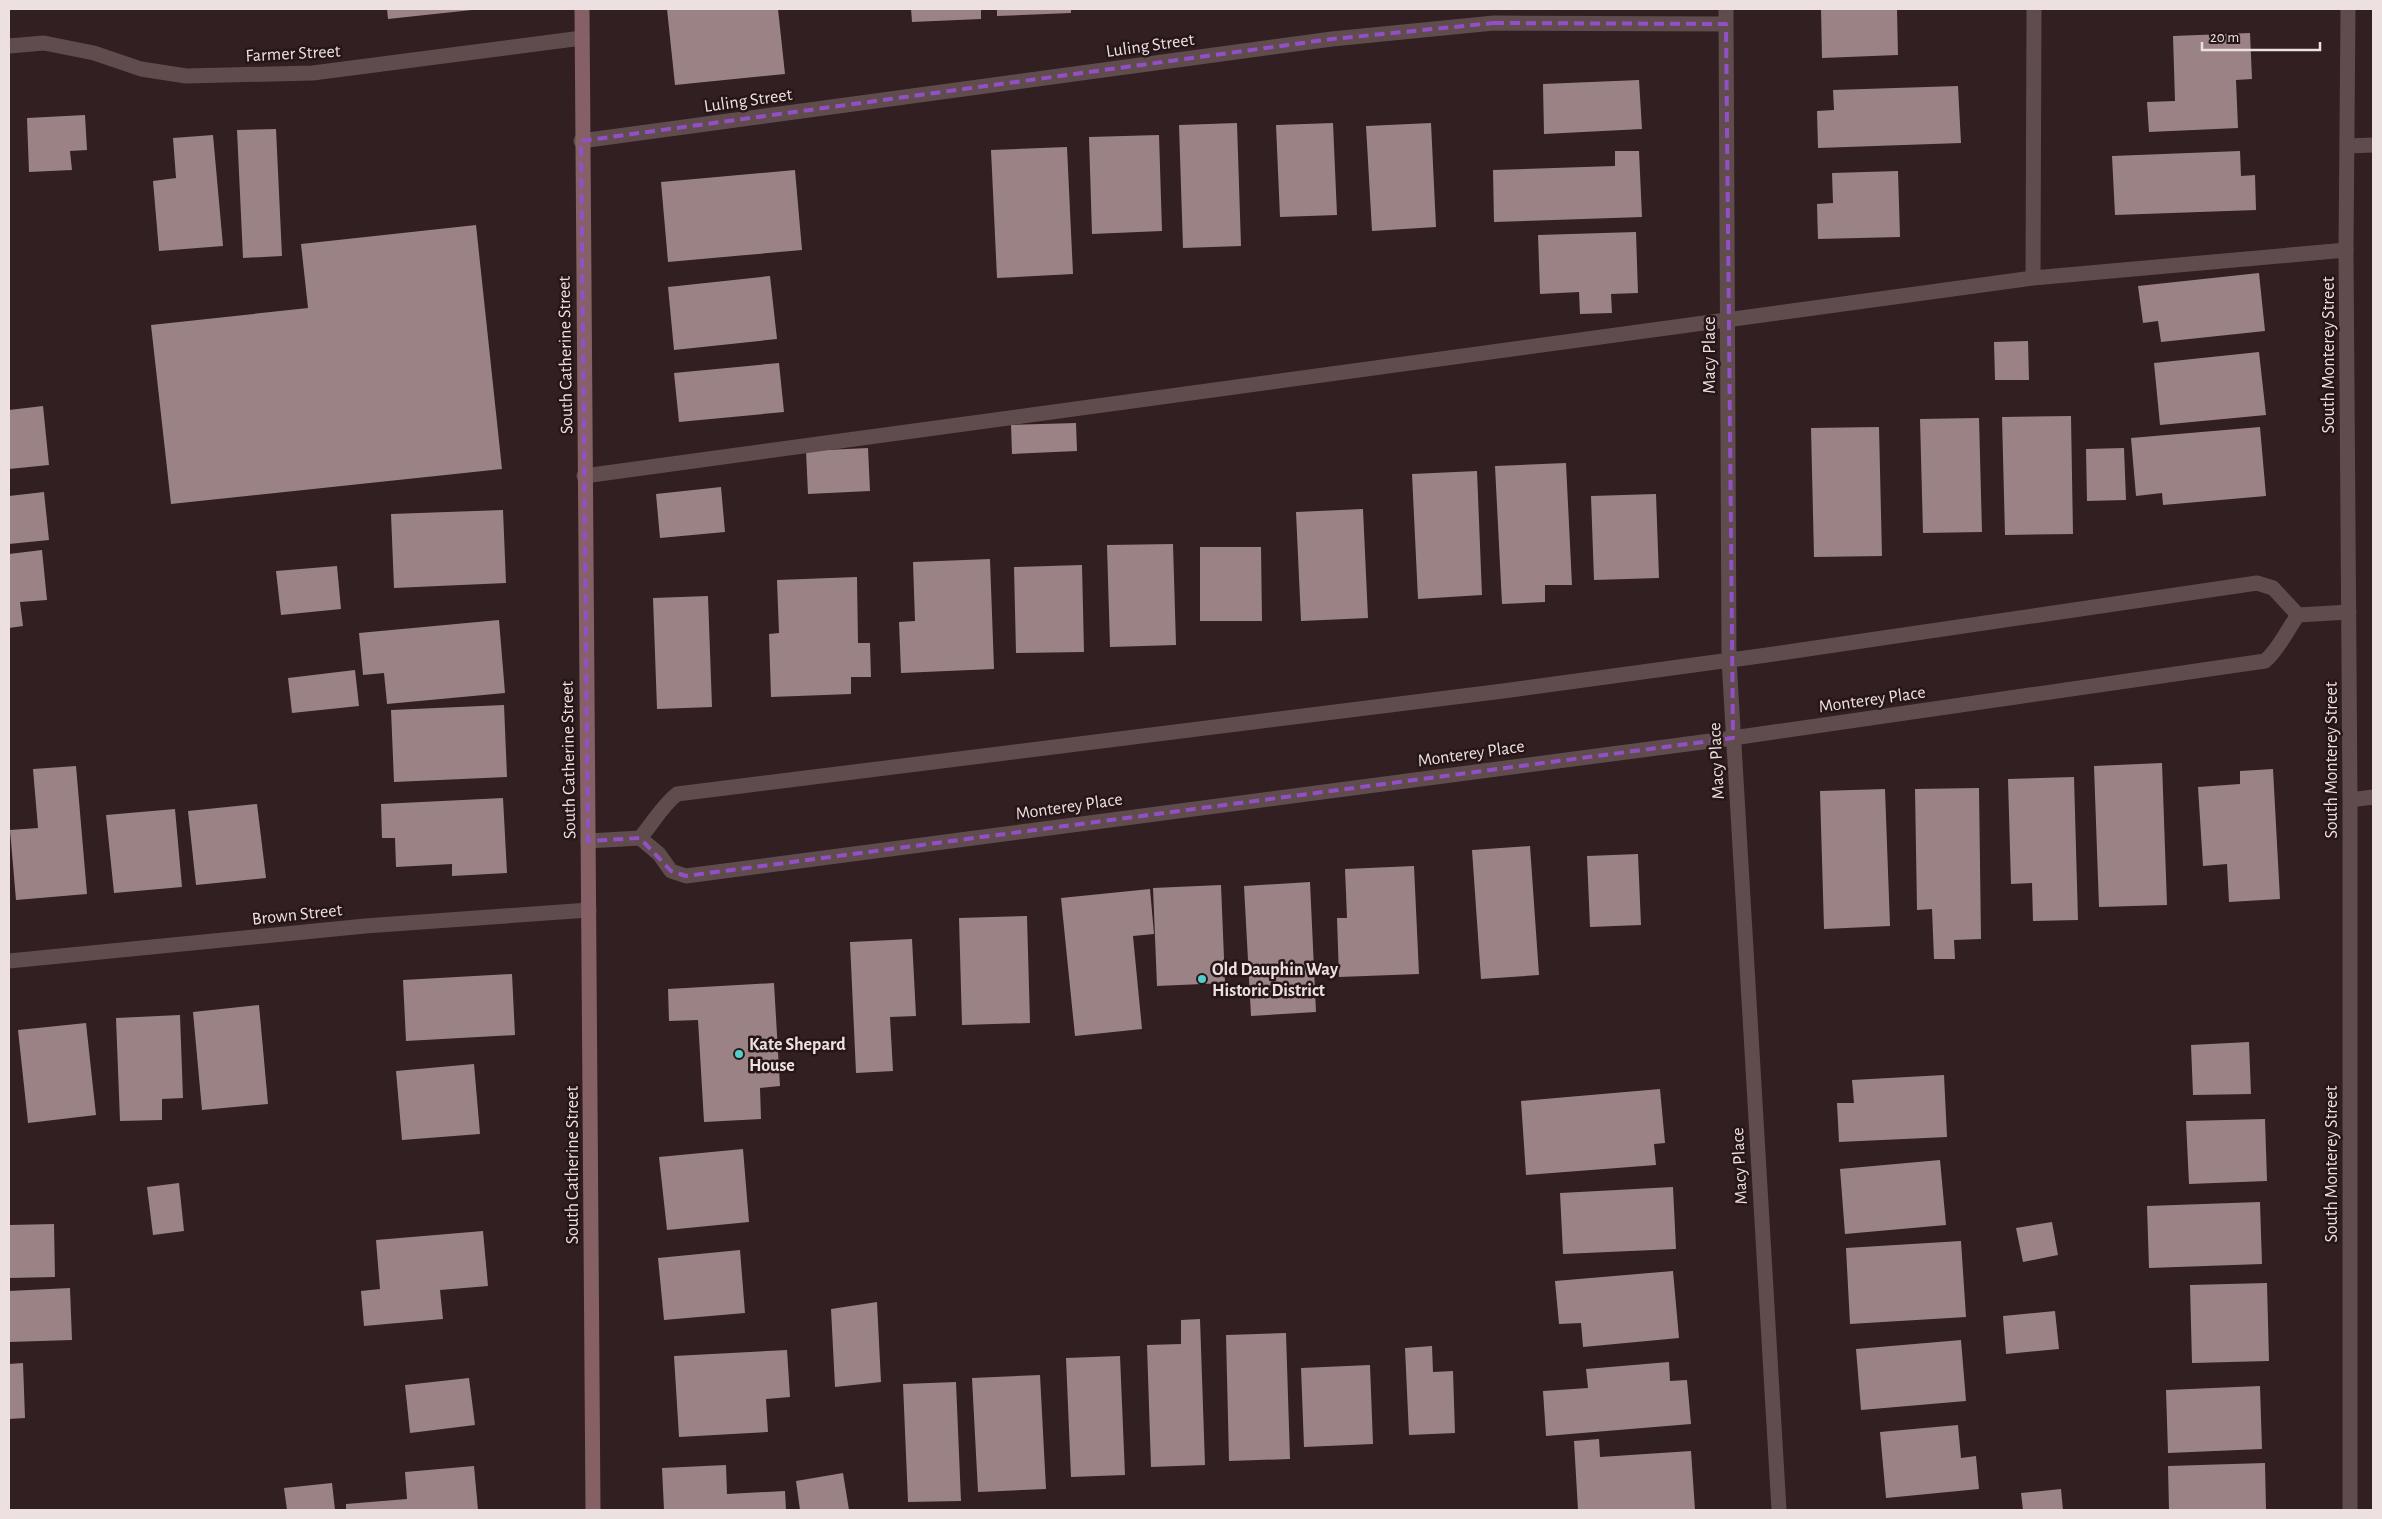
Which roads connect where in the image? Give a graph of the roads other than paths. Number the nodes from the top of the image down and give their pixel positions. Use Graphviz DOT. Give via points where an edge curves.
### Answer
graph roads {
  1 [pos="582,9"];
  2 [pos="2034,9"];
  3 [pos="2348,9"];
  4 [pos="1726,16"];
  5 [pos="582,38"];
  6 [pos="9,46"];
  7 [pos="581,142"];
  8 [pos="2373,145"];
  9 [pos="2348,146"];
  10 [pos="2346,250"];
  11 [pos="2033,278"];
  12 [pos="1728,318"];
  13 [pos="584,476"];
  14 [pos="2349,612"];
  15 [pos="2298,615"];
  16 [pos="1730,660"];
  17 [pos="1733,738"];
  18 [pos="2373,797"];
  19 [pos="2350,800"];
  20 [pos="640,838"];
  21 [pos="588,841"];
  22 [pos="589,910"];
  23 [pos="9,961"];
  24 [pos="593,1510"];
  25 [pos="1779,1510"];
  26 [pos="2350,1510"];
  1 -- 5 [label="street, South Catherine Street"];
  2 -- 11 [label="street"];
  3 -- 9 [label="street, South Monterey Street"];
  4 -- 7 [label="street, Luling Street" via="1494,23 1342,38"];
  4 -- 12 [label="street, Macy Place"];
  5 -- 6 [label="street, Farmer Street" via="313,74 186,76 44,43"];
  5 -- 7 [label="street, South Catherine Street"];
  7 -- 13 [label="street, South Catherine Street"];
  8 -- 9 [label="street"];
  9 -- 10 [label="street, South Monterey Street"];
  10 -- 11 [label="street"];
  10 -- 14 [label="street, South Monterey Street"];
  11 -- 12 [label="street"];
  12 -- 13 [label="street"];
  12 -- 16 [label="street, Macy Place"];
  13 -- 21 [label="street, South Catherine Street"];
  14 -- 15 [label="street"];
  14 -- 19 [label="street, South Monterey Street"];
  15 -- 16 [label="street" via="2273,588 2257,583"];
  15 -- 17 [label="street, Monterey Place" via="2274,653 2265,661"];
  16 -- 17 [label="street, Macy Place"];
  16 -- 20 [label="street" via="1483,694 677,794 665,803"];
  17 -- 20 [label="street, Monterey Place" via="686,876 671,871 659,854"];
  17 -- 25 [label="street, Macy Place"];
  18 -- 19 [label="street"];
  19 -- 26 [label="street, South Monterey Street"];
  20 -- 21 [label="street"];
  21 -- 22 [label="street, South Catherine Street"];
  22 -- 23 [label="street, Brown Street" via="365,926"];
  22 -- 24 [label="street, South Catherine Street"];
}
